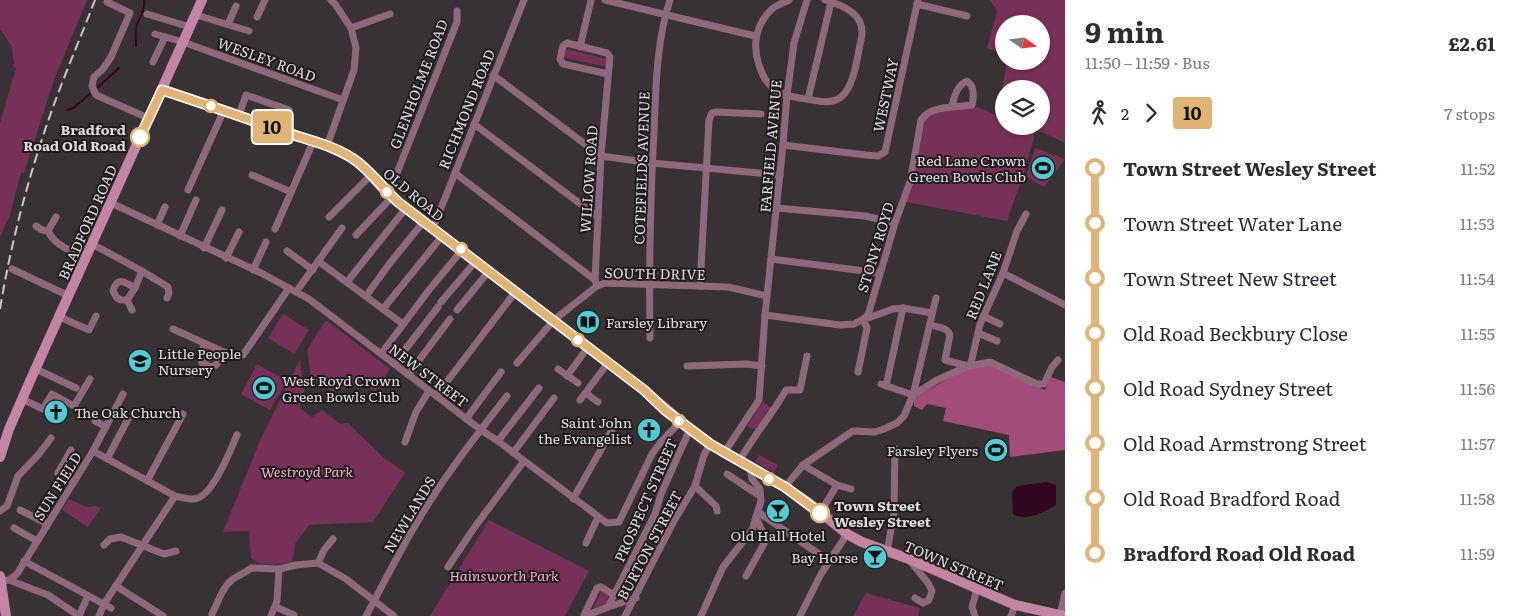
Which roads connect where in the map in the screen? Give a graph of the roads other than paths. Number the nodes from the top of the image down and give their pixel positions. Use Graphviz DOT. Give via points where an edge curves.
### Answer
graph roads {
  1 [pos="202,0"];
  2 [pos="265,0"];
  3 [pos="331,0"];
  4 [pos="524,0"];
  5 [pos="591,0"];
  6 [pos="670,0"];
  7 [pos="788,0"];
  8 [pos="807,0"];
  9 [pos="610,1"];
  10 [pos="828,1"];
  11 [pos="107,2"];
  12 [pos="917,2"];
  13 [pos="236,6"];
  14 [pos="457,11"];
  15 [pos="147,14"];
  16 [pos="390,14"];
  17 [pos="196,15"];
  18 [pos="665,15"];
  19 [pos="967,16"];
  20 [pos="257,17"];
  21 [pos="228,24"];
  22 [pos="190,27"];
  23 [pos="352,28"];
  24 [pos="249,31"];
  25 [pos="155,34"];
  26 [pos="755,36"];
  27 [pos="165,37"];
  28 [pos="183,42"];
  29 [pos="580,47"];
  30 [pos="153,62"];
  31 [pos="493,74"];
  32 [pos="608,74"];
  33 [pos="162,90"];
  34 [pos="787,95"];
  35 [pos="808,99"];
  36 [pos="343,100"];
  37 [pos="952,107"];
  38 [pos="224,110"];
  39 [pos="761,114"];
  40 [pos="239,115"];
  41 [pos="148,118"];
  42 [pos="474,124"];
  43 [pos="281,130"];
  44 [pos="313,142"];
  45 [pos="783,145"];
  46 [pos="327,146"];
  47 [pos="601,156"];
  48 [pos="652,163"];
  49 [pos="705,168"];
  50 [pos="455,173"];
  51 [pos="252,175"];
  52 [pos="370,175"];
  53 [pos="780,175"];
  54 [pos="188,190"];
  55 [pos="291,192"];
  56 [pos="390,195"];
  57 [pos="196,200"];
  58 [pos="111,203"];
  59 [pos="165,207"];
  60 [pos="406,208"];
  61 [pos="777,208"];
  62 [pos="222,210"];
  63 [pos="1026,214"];
  64 [pos="56,217"];
  65 [pos="328,217"];
  66 [pos="598,217"];
  67 [pos="424,221"];
  68 [pos="895,224"];
  69 [pos="157,225"];
  70 [pos="36,226"];
  71 [pos="342,228"];
  72 [pos="433,228"];
  73 [pos="275,229"];
  74 [pos="48,231"];
  75 [pos="239,232"];
  76 [pos="356,235"];
  77 [pos="442,235"];
  78 [pos="180,236"];
  79 [pos="266,242"];
  80 [pos="92,244"];
  81 [pos="204,248"];
  82 [pos="462,250"];
  83 [pos="287,251"];
  84 [pos="87,256"];
  85 [pos="226,258"];
  86 [pos="771,259"];
  87 [pos="318,261"];
  88 [pos="476,261"];
  89 [pos="12,268"];
  90 [pos="253,270"];
  91 [pos="312,270"];
  92 [pos="142,271"];
  93 [pos="489,271"];
  94 [pos="880,273"];
  95 [pos="1003,273"];
  96 [pos="347,282"];
  97 [pos="596,283"];
  98 [pos="649,285"];
  99 [pos="700,286"];
  100 [pos="135,288"];
  101 [pos="293,290"];
  102 [pos="516,292"];
  103 [pos="69,296"];
  104 [pos="366,296"];
  105 [pos="767,296"];
  106 [pos="166,298"];
  107 [pos="936,298"];
  108 [pos="127,300"];
  109 [pos="1065,305"];
  110 [pos="903,308"];
  111 [pos="384,309"];
  112 [pos="132,310"];
  113 [pos="457,310"];
  114 [pos="932,313"];
  115 [pos="766,314"];
  116 [pos="96,316"];
  117 [pos="983,316"];
  118 [pos="60,317"];
  119 [pos="450,319"];
  120 [pos="863,319"];
  121 [pos="554,320"];
  122 [pos="403,324"];
  123 [pos="1000,324"];
  124 [pos="930,325"];
  125 [pos="173,329"];
  126 [pos="978,333"];
  127 [pos="650,338"];
  128 [pos="997,341"];
  129 [pos="205,344"];
  130 [pos="588,347"];
  131 [pos="226,353"];
  132 [pos="381,354"];
  133 [pos="807,356"];
  134 [pos="1058,360"];
  135 [pos="517,363"];
  136 [pos="608,363"];
  137 [pos="394,364"];
  138 [pos="687,366"];
  139 [pos="762,366"];
  140 [pos="968,366"];
  141 [pos="36,369"];
  142 [pos="558,369"];
  143 [pos="501,372"];
  144 [pos="858,372"];
  145 [pos="408,374"];
  146 [pos="567,376"];
  147 [pos="90,379"];
  148 [pos="578,383"];
  149 [pos="76,388"];
  150 [pos="539,388"];
  151 [pos="430,391"];
  152 [pos="586,393"];
  153 [pos="123,394"];
  154 [pos="913,395"];
  155 [pos="436,396"];
  156 [pos="508,396"];
  157 [pos="554,398"];
  158 [pos="22,399"];
  159 [pos="580,400"];
  160 [pos="598,402"];
  161 [pos="183,414"];
  162 [pos="128,419"];
  163 [pos="466,419"];
  164 [pos="95,421"];
  165 [pos="680,422"];
  166 [pos="106,427"];
  167 [pos="481,430"];
  168 [pos="612,430"];
  169 [pos="690,430"];
  170 [pos="237,435"];
  171 [pos="51,438"];
  172 [pos="498,441"];
  173 [pos="405,442"];
  174 [pos="710,444"];
  175 [pos="895,449"];
  176 [pos="71,450"];
  177 [pos="93,451"];
  178 [pos="513,452"];
  179 [pos="724,453"];
  180 [pos="0,456"];
  181 [pos="107,459"];
  182 [pos="524,461"];
  183 [pos="739,462"];
  184 [pos="803,465"];
  185 [pos="750,468"];
  186 [pos="728,477"];
  187 [pos="147,481"];
  188 [pos="74,482"];
  189 [pos="837,485"];
  190 [pos="695,486"];
  191 [pos="785,487"];
  192 [pos="851,489"];
  193 [pos="174,496"];
  194 [pos="760,496"];
  195 [pos="574,499"];
  196 [pos="20,510"];
  197 [pos="0,511"];
  198 [pos="717,511"];
  199 [pos="820,513"];
  200 [pos="757,514"];
  201 [pos="598,517"];
  202 [pos="48,524"];
  203 [pos="14,528"];
  204 [pos="847,534"];
  205 [pos="333,539"];
  206 [pos="37,541"];
  207 [pos="586,543"];
  208 [pos="104,545"];
  209 [pos="142,546"];
  210 [pos="176,551"];
  211 [pos="887,552"];
  212 [pos="909,560"];
  213 [pos="24,561"];
  214 [pos="829,561"];
  215 [pos="318,563"];
  216 [pos="448,567"];
  217 [pos="278,569"];
  218 [pos="746,576"];
  219 [pos="4,579"];
  220 [pos="116,586"];
  221 [pos="977,589"];
  222 [pos="1065,593"];
  223 [pos="614,595"];
  224 [pos="636,598"];
  225 [pos="915,598"];
  226 [pos="86,600"];
  227 [pos="374,601"];
  228 [pos="1015,605"];
  229 [pos="108,606"];
  230 [pos="276,607"];
  231 [pos="608,607"];
  232 [pos="1034,613"];
  233 [pos="212,614"];
  234 [pos="294,615"];
  235 [pos="6,616"];
  236 [pos="79,616"];
  237 [pos="99,616"];
  238 [pos="163,616"];
  239 [pos="271,616"];
  240 [pos="366,616"];
  241 [pos="394,616"];
  242 [pos="625,616"];
  243 [pos="701,616"];
  244 [pos="800,616"];
  245 [pos="975,616"];
  246 [pos="1011,616"];
  247 [pos="1063,616"];
  1 -- 17 [label="main road, BRADFORD ROAD"];
  2 -- 20 [label="street"];
  3 -- 23 [label="street"];
  4 -- 31 [label="street, RICHMOND ROAD"];
  5 -- 29 [label="street"];
  6 -- 18 [label="street, COTEFIELDS AVENUE"];
  7 -- 26 [label="street" via="773,8"];
  8 -- 34 [label="street, FARFIELD AVENUE" via="794,43"];
  9 -- 18 [label="street"];
  10 -- 35 [label="street"];
  10 -- 35 [label="street" via="855,13 862,34 847,91 840,98 828,102"];
  11 -- 41 [label="street" via="130,13 111,58 94,77 92,90 96,95"];
  12 -- 19 [label="street"];
  12 -- 45 [label="street, WESTWAY" via="885,152 878,156"];
  13 -- 21 [label="street"];
  14 -- 56 [label="street, GLENHOLME ROAD" via="457,22"];
  15 -- 22 [label="street"];
  16 -- 23 [label="street"];
  17 -- 21 [label="street"];
  17 -- 22 [label="main road, BRADFORD ROAD"];
  18 -- 26 [label="street"];
  18 -- 48 [label="street, COTEFIELDS AVENUE" via="657,63"];
  21 -- 24 [label="street"];
  22 -- 28 [label="main road, BRADFORD ROAD"];
  23 -- 36 [label="street" via="356,48 354,70"];
  25 -- 27 [label="street, WESLEY ROAD"];
  26 -- 34 [label="street" via="756,56 763,77 776,91"];
  27 -- 28 [label="street, WESLEY ROAD"];
  27 -- 30 [label="street"];
  28 -- 33 [label="main road, BRADFORD ROAD"];
  28 -- 36 [label="street, WESLEY ROAD"];
  29 -- 32 [label="street, WILLOW ROAD" via="607,53 610,57"];
  29 -- 32 [label="street" via="567,43 560,60 563,64"];
  31 -- 42 [label="street, RICHMOND ROAD"];
  31 -- 47 [label="street"];
  32 -- 47 [label="street, WILLOW ROAD"];
  33 -- 38 [label="main road, OLD ROAD"];
  33 -- 41 [label="main road, BRADFORD ROAD"];
  34 -- 35 [label="street"];
  34 -- 45 [label="street, FARFIELD AVENUE"];
  36 -- 46 [label="street"];
  37 -- 68 [label="street, STONY ROYD" via="931,111 921,120 910,182"];
  38 -- 40 [label="main road, OLD ROAD"];
  38 -- 54 [label="street"];
  39 -- 49 [label="street" via="712,113 708,120"];
  40 -- 43 [label="main road, OLD ROAD"];
  40 -- 43 [label="street" via="246,95 289,110"];
  41 -- 58 [label="main road, BRADFORD ROAD"];
  42 -- 50 [label="street, RICHMOND ROAD"];
  42 -- 66 [label="street"];
  43 -- 44 [label="main road, OLD ROAD"];
  44 -- 46 [label="main road, OLD ROAD"];
  44 -- 55 [label="street"];
  45 -- 53 [label="street, FARFIELD AVENUE"];
  46 -- 52 [label="main road, OLD ROAD" via="361,164"];
  47 -- 48 [label="street"];
  47 -- 66 [label="street, WILLOW ROAD"];
  48 -- 49 [label="street"];
  48 -- 98 [label="street, COTEFIELDS AVENUE"];
  49 -- 53 [label="street"];
  49 -- 99 [label="street"];
  50 -- 72 [label="street, RICHMOND ROAD"];
  50 -- 97 [label="street"];
  51 -- 55 [label="street"];
  52 -- 56 [label="main road, OLD ROAD"];
  52 -- 65 [label="street"];
  53 -- 61 [label="street, FARFIELD AVENUE"];
  55 -- 73 [label="street"];
  56 -- 60 [label="main road, OLD ROAD"];
  56 -- 76 [label="street"];
  57 -- 78 [label="street"];
  58 -- 69 [label="street, NEW STREET"];
  58 -- 80 [label="main road, BRADFORD ROAD"];
  59 -- 69 [label="street"];
  60 -- 67 [label="main road, OLD ROAD"];
  60 -- 96 [label="street"];
  61 -- 68 [label="street" via="865,216"];
  61 -- 86 [label="street, FARFIELD AVENUE"];
  62 -- 81 [label="street"];
  63 -- 95 [label="street, RED LANE"];
  64 -- 74 [label="street"];
  66 -- 97 [label="street, WILLOW ROAD"];
  67 -- 72 [label="main road, OLD ROAD"];
  67 -- 104 [label="street"];
  68 -- 94 [label="street, STONY ROYD"];
  69 -- 78 [label="street, NEW STREET"];
  70 -- 74 [label="street"];
  71 -- 87 [label="street"];
  72 -- 77 [label="main road, OLD ROAD"];
  74 -- 84 [label="street" via="60,245"];
  75 -- 85 [label="street"];
  77 -- 82 [label="main road, OLD ROAD"];
  77 -- 111 [label="street"];
  78 -- 81 [label="street, NEW STREET"];
  79 -- 90 [label="street"];
  80 -- 84 [label="main road, BRADFORD ROAD"];
  80 -- 92 [label="street"];
  81 -- 85 [label="street, NEW STREET"];
  82 -- 88 [label="main road, OLD ROAD"];
  82 -- 122 [label="street"];
  83 -- 91 [label="street"];
  84 -- 103 [label="main road, BRADFORD ROAD"];
  85 -- 90 [label="street, NEW STREET"];
  86 -- 94 [label="street"];
  86 -- 105 [label="street, FARFIELD AVENUE"];
  87 -- 91 [label="street"];
  87 -- 96 [label="street"];
  88 -- 93 [label="main road, OLD ROAD"];
  88 -- 137 [label="street"];
  89 -- 103 [label="street"];
  90 -- 101 [label="street, NEW STREET"];
  91 -- 101 [label="street"];
  92 -- 100 [label="street"];
  92 -- 106 [label="street" via="168,287"];
  93 -- 102 [label="main road, OLD ROAD"];
  93 -- 113 [label="street"];
  94 -- 120 [label="street, STONY ROYD" via="868,315"];
  95 -- 109 [label="street"];
  95 -- 117 [label="street, RED LANE"];
  96 -- 104 [label="street"];
  97 -- 98 [label="street, SOUTH DRIVE"];
  97 -- 121 [label="street, SOUTH DRIVE"];
  98 -- 99 [label="street, SOUTH DRIVE"];
  98 -- 127 [label="street, COTEFIELDS AVENUE"];
  99 -- 105 [label="street, SOUTH DRIVE" via="728,287"];
  100 -- 108 [label="street"];
  100 -- 108 [label="street" via="121,281 114,286 117,298"];
  101 -- 131 [label="street" via="275,308 243,355"];
  101 -- 132 [label="street, NEW STREET"];
  102 -- 121 [label="main road, OLD ROAD"];
  102 -- 155 [label="street"];
  103 -- 118 [label="main road, BRADFORD ROAD"];
  104 -- 111 [label="street"];
  105 -- 115 [label="street, FARFIELD AVENUE"];
  107 -- 114 [label="street"];
  108 -- 112 [label="street"];
  110 -- 114 [label="street"];
  110 -- 120 [label="street"];
  110 -- 154 [label="street" via="884,385"];
  111 -- 122 [label="street"];
  114 -- 124 [label="street"];
  115 -- 120 [label="street" via="840,325 854,324"];
  115 -- 139 [label="street, FARFIELD AVENUE"];
  116 -- 118 [label="street" via="89,330"];
  117 -- 123 [label="street"];
  117 -- 126 [label="street, RED LANE"];
  118 -- 141 [label="main road, BRADFORD ROAD"];
  119 -- 145 [label="street"];
  120 -- 144 [label="street" via="867,328"];
  121 -- 130 [label="main road, OLD ROAD"];
  121 -- 135 [label="street, SOUTH DRIVE"];
  122 -- 132 [label="street"];
  124 -- 140 [label="street" via="945,329 950,334 945,360"];
  124 -- 154 [label="street"];
  125 -- 129 [label="street"];
  126 -- 128 [label="street"];
  126 -- 140 [label="street, RED LANE"];
  129 -- 131 [label="street"];
  129 -- 131 [label="street" via="200,359 211,367"];
  130 -- 136 [label="main road, OLD ROAD"];
  130 -- 146 [label="street"];
  132 -- 137 [label="street, NEW STREET"];
  133 -- 183 [label="street" via="800,390 786,390"];
  134 -- 140 [label="street" via="1044,384 1037,384 990,362"];
  136 -- 152 [label="street"];
  136 -- 165 [label="main road, OLD ROAD"];
  137 -- 145 [label="street, NEW STREET"];
  138 -- 139 [label="street"];
  139 -- 179 [label="street, FARFIELD AVENUE" via="759,400"];
  140 -- 154 [label="street"];
  141 -- 149 [label="street"];
  141 -- 158 [label="main road, BRADFORD ROAD"];
  142 -- 146 [label="street"];
  143 -- 163 [label="street"];
  145 -- 151 [label="street, NEW STREET"];
  146 -- 148 [label="street"];
  147 -- 158 [label="street" via="74,406 52,394 43,408"];
  150 -- 172 [label="street"];
  151 -- 155 [label="street, NEW STREET"];
  151 -- 173 [label="street" via="416,412"];
  152 -- 159 [label="street"];
  152 -- 160 [label="street"];
  153 -- 166 [label="street, SUN FIELD"];
  154 -- 184 [label="street" via="904,416 897,423 875,432 853,431"];
  155 -- 163 [label="street, NEW STREET"];
  156 -- 167 [label="street, NEWLANDS"];
  157 -- 178 [label="street"];
  158 -- 180 [label="main road, BRADFORD ROAD"];
  161 -- 187 [label="street"];
  162 -- 181 [label="street"];
  163 -- 167 [label="street, NEW STREET"];
  164 -- 166 [label="street"];
  165 -- 169 [label="main road, OLD ROAD"];
  165 -- 201 [label="street, NEW STREET" via="652,454 619,522 607,523"];
  166 -- 177 [label="street, SUN FIELD"];
  167 -- 172 [label="street, NEW STREET"];
  167 -- 227 [label="street, NEWLANDS" via="434,495"];
  168 -- 195 [label="street"];
  169 -- 174 [label="main road, TOWN STREET"];
  169 -- 223 [label="street, PROSPECT STREET" via="655,514"];
  170 -- 193 [label="street" via="216,479 198,498"];
  171 -- 197 [label="street" via="18,476 7,506"];
  172 -- 178 [label="street, NEW STREET"];
  174 -- 179 [label="main road, TOWN STREET"];
  174 -- 190 [label="street, BURTON STREET"];
  175 -- 211 [label="street" via="894,513"];
  176 -- 188 [label="street" via="58,473"];
  177 -- 181 [label="street"];
  177 -- 188 [label="street, SUN FIELD"];
  178 -- 182 [label="street, NEW STREET"];
  179 -- 183 [label="main road, TOWN STREET"];
  181 -- 187 [label="street"];
  182 -- 195 [label="street, NEW STREET"];
  182 -- 216 [label="street"];
  183 -- 185 [label="main road, TOWN STREET"];
  184 -- 189 [label="street"];
  184 -- 191 [label="street"];
  185 -- 191 [label="main road, TOWN STREET"];
  185 -- 194 [label="street"];
  186 -- 194 [label="street"];
  187 -- 193 [label="street"];
  188 -- 202 [label="street, SUN FIELD"];
  189 -- 192 [label="street"];
  189 -- 199 [label="street"];
  190 -- 198 [label="street" via="716,506"];
  190 -- 224 [label="street, BURTON STREET"];
  191 -- 199 [label="main road, TOWN STREET"];
  193 -- 209 [label="street"];
  194 -- 200 [label="street"];
  195 -- 201 [label="street, NEW STREET"];
  196 -- 202 [label="street"];
  199 -- 204 [label="main road, TOWN STREET"];
  200 -- 214 [label="street"];
  200 -- 218 [label="street" via="766,540"];
  200 -- 243 [label="street" via="752,530 722,568"];
  201 -- 207 [label="street"];
  202 -- 206 [label="street, SUN FIELD"];
  203 -- 206 [label="street"];
  204 -- 211 [label="main road, TOWN STREET"];
  204 -- 214 [label="street"];
  205 -- 215 [label="street"];
  206 -- 213 [label="street, SUN FIELD"];
  208 -- 209 [label="street" via="110,539 121,538"];
  209 -- 210 [label="street" via="164,554"];
  209 -- 220 [label="street"];
  211 -- 212 [label="main road, TOWN STREET"];
  212 -- 221 [label="main road, TOWN STREET"];
  212 -- 225 [label="street" via="932,591 929,600 923,603"];
  213 -- 219 [label="street, SUN FIELD" via="17,574"];
  213 -- 229 [label="street"];
  214 -- 244 [label="street"];
  215 -- 217 [label="street"];
  215 -- 227 [label="street"];
  217 -- 230 [label="street"];
  217 -- 233 [label="street" via="254,568 235,577 227,584"];
  219 -- 235 [label="main road"];
  219 -- 236 [label="street" via="48,595"];
  220 -- 229 [label="street"];
  220 -- 238 [label="street"];
  221 -- 228 [label="main road, TOWN STREET"];
  221 -- 245 [label="street" via="972,607"];
  222 -- 247 [label="street"];
  223 -- 231 [label="street, PROSPECT STREET"];
  223 -- 231 [label="street" via="597,588 584,615"];
  224 -- 231 [label="street"];
  224 -- 242 [label="street, BURTON STREET"];
  226 -- 236 [label="street"];
  227 -- 240 [label="street, NEWLANDS"];
  227 -- 241 [label="street"];
  228 -- 232 [label="main road, TOWN STREET"];
  228 -- 246 [label="street"];
  229 -- 237 [label="street"];
  230 -- 234 [label="street"];
  230 -- 239 [label="street"];
  232 -- 247 [label="main road, TOWN STREET"];
}
